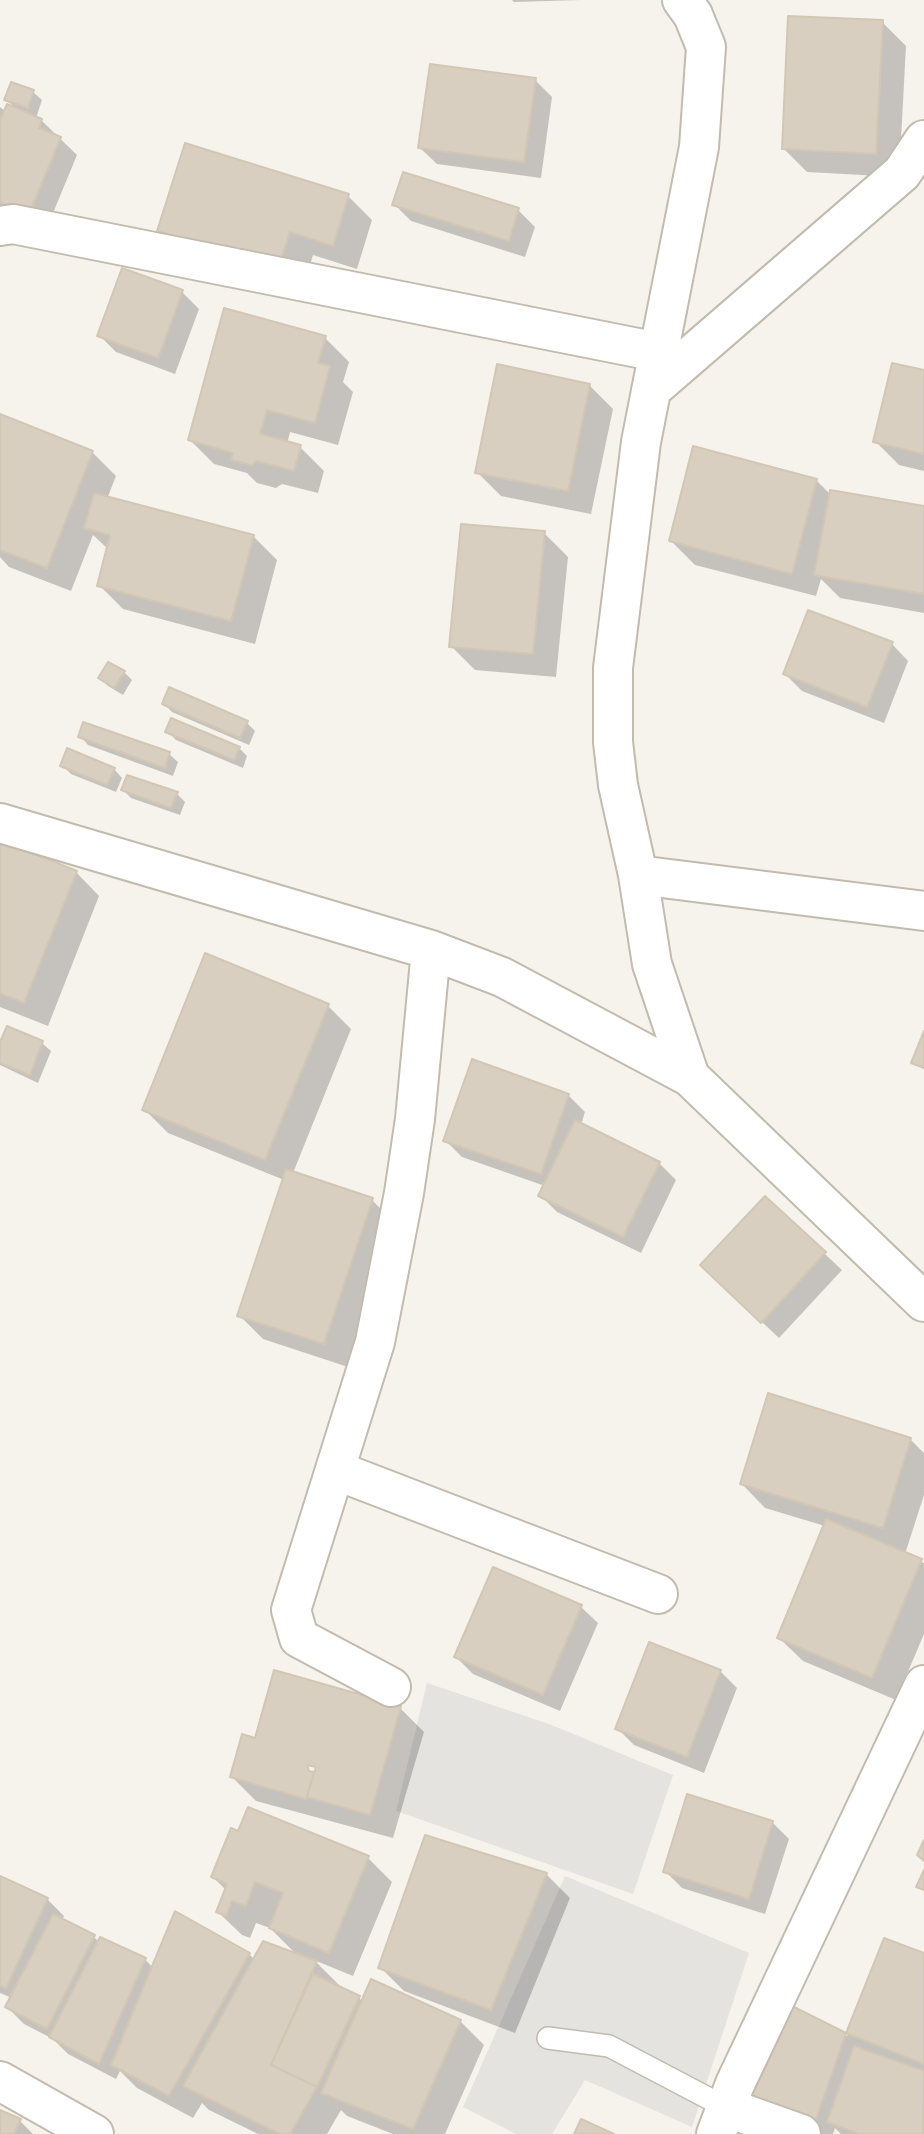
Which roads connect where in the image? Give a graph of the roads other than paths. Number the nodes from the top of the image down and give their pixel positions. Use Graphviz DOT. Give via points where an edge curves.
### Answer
graph roads {
  1 [pos="682,0"];
  2 [pos="924,140"];
  3 [pos="913,179"];
  4 [pos="0,226"];
  5 [pos="658,352"];
  6 [pos="651,390"];
  7 [pos="0,823"];
  8 [pos="638,874"];
  9 [pos="924,911"];
  10 [pos="431,950"];
  11 [pos="690,1077"];
  12 [pos="924,1302"];
  13 [pos="335,1470"];
  14 [pos="658,1594"];
  15 [pos="924,1685"];
  16 [pos="391,1687"];
  17 [pos="548,2038"];
  18 [pos="0,2081"];
  19 [pos="721,2120"];
  20 [pos="94,2134"];
  21 [pos="802,2134"];
  1 -- 5 [label="street" via="706,47 699,147"];
  2 -- 3 [label="street"];
  3 -- 6 [label="street"];
  4 -- 5 [label="street" via="13,224"];
  5 -- 6 [label="street"];
  6 -- 8 [label="street" via="613,668 618,785"];
  7 -- 10 [label="street"];
  8 -- 9 [label="street"];
  8 -- 11 [label="street" via="652,964"];
  10 -- 11 [label="street" via="502,977"];
  10 -- 13 [label="street" via="404,1194 375,1342"];
  11 -- 12 [label="street"];
  13 -- 14 [label="street"];
  13 -- 16 [label="street" via="291,1610 299,1638"];
  15 -- 19 [label="street"];
  17 -- 19 [label="lane" via="609,2046"];
  18 -- 20 [label="street"];
  19 -- 21 [label="street"];
}
